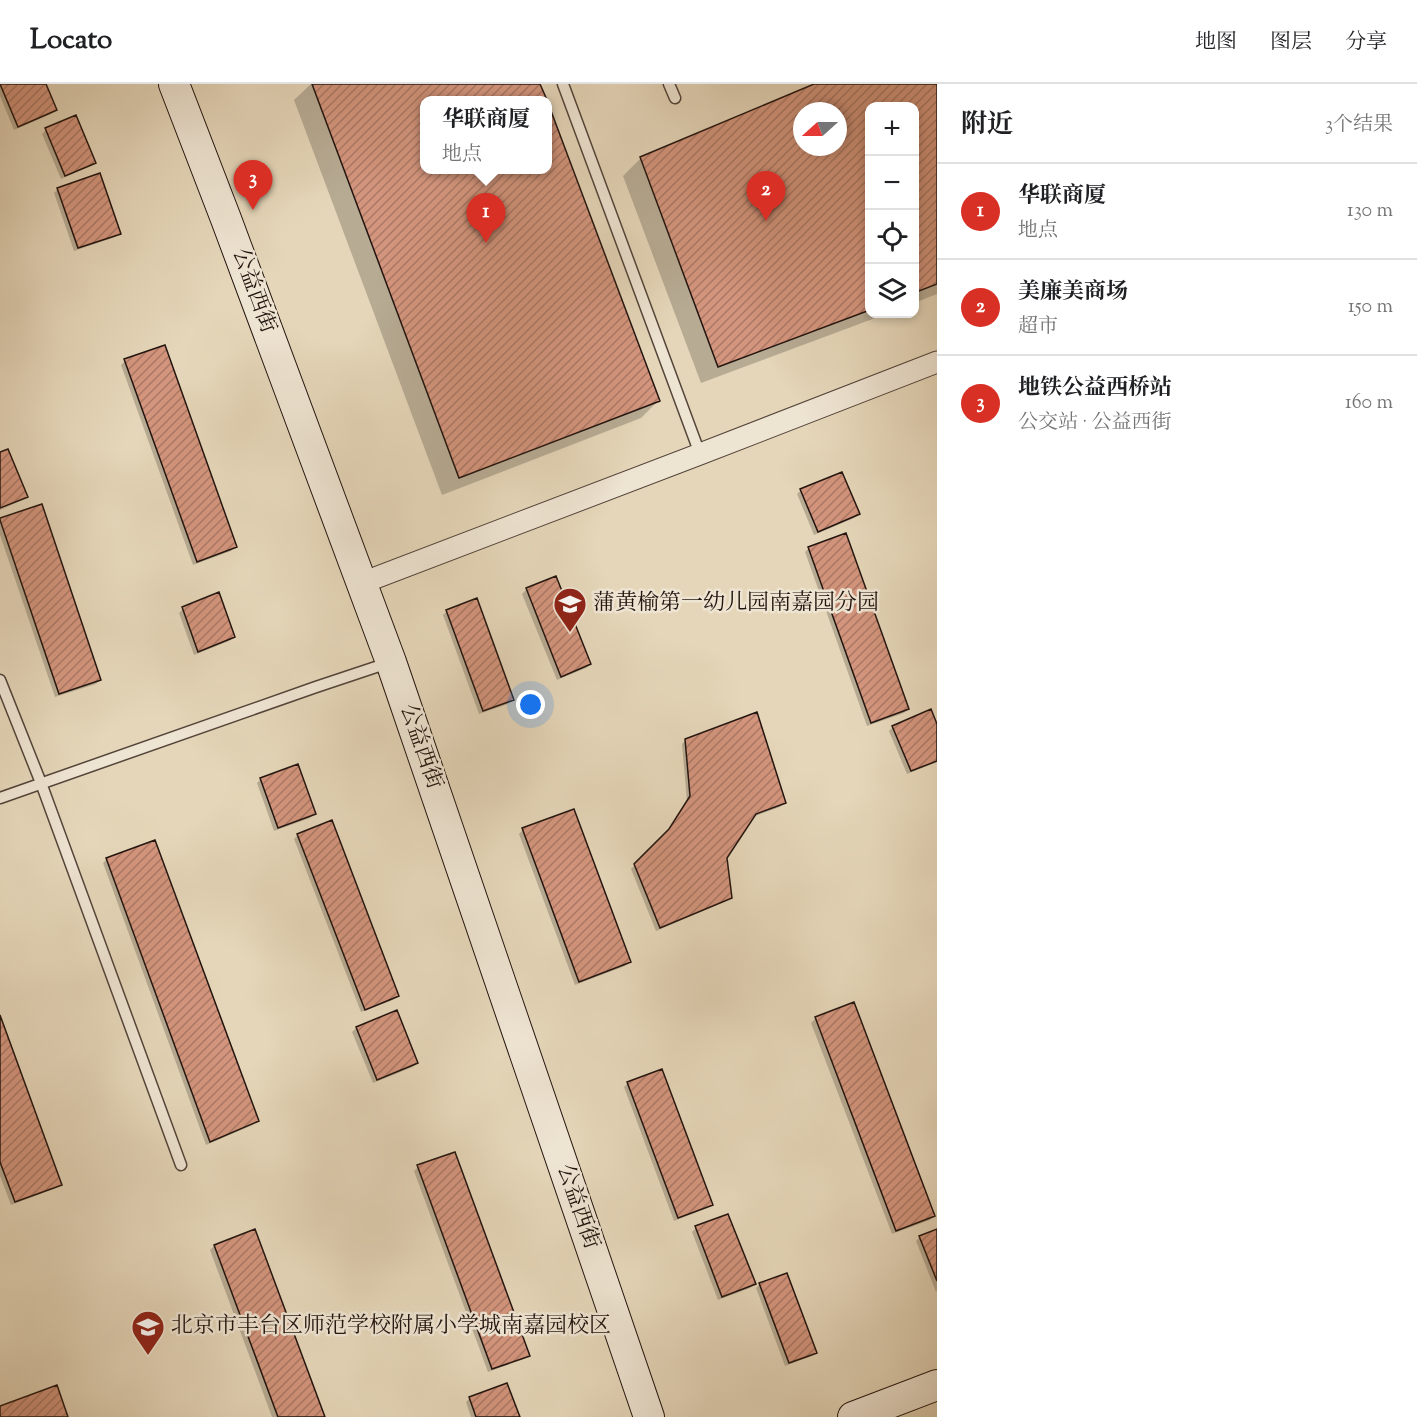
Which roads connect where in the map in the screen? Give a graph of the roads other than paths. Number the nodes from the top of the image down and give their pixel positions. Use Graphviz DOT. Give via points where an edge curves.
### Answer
graph roads {
  1 [pos="174,84"];
  2 [pos="563,84"];
  3 [pos="669,84"];
  4 [pos="675,99"];
  5 [pos="937,362"];
  6 [pos="700,454"];
  7 [pos="362,583"];
  8 [pos="391,662"];
  9 [pos="0,680"];
  10 [pos="41,783"];
  11 [pos="0,798"];
  12 [pos="181,1165"];
  13 [pos="937,1385"];
  14 [pos="649,1417"];
  15 [pos="853,1417"];
  1 -- 7 [label="street, 公益西街"];
  2 -- 6 [label="lane"];
  3 -- 4 [label="lane"];
  5 -- 6 [label="street"];
  6 -- 7 [label="street"];
  7 -- 8 [label="street, 公益西街"];
  8 -- 10 [label="lane"];
  8 -- 14 [label="street, 公益西街"];
  9 -- 10 [label="lane"];
  10 -- 11 [label="lane"];
  10 -- 12 [label="lane"];
  13 -- 15 [label="street"];
}
